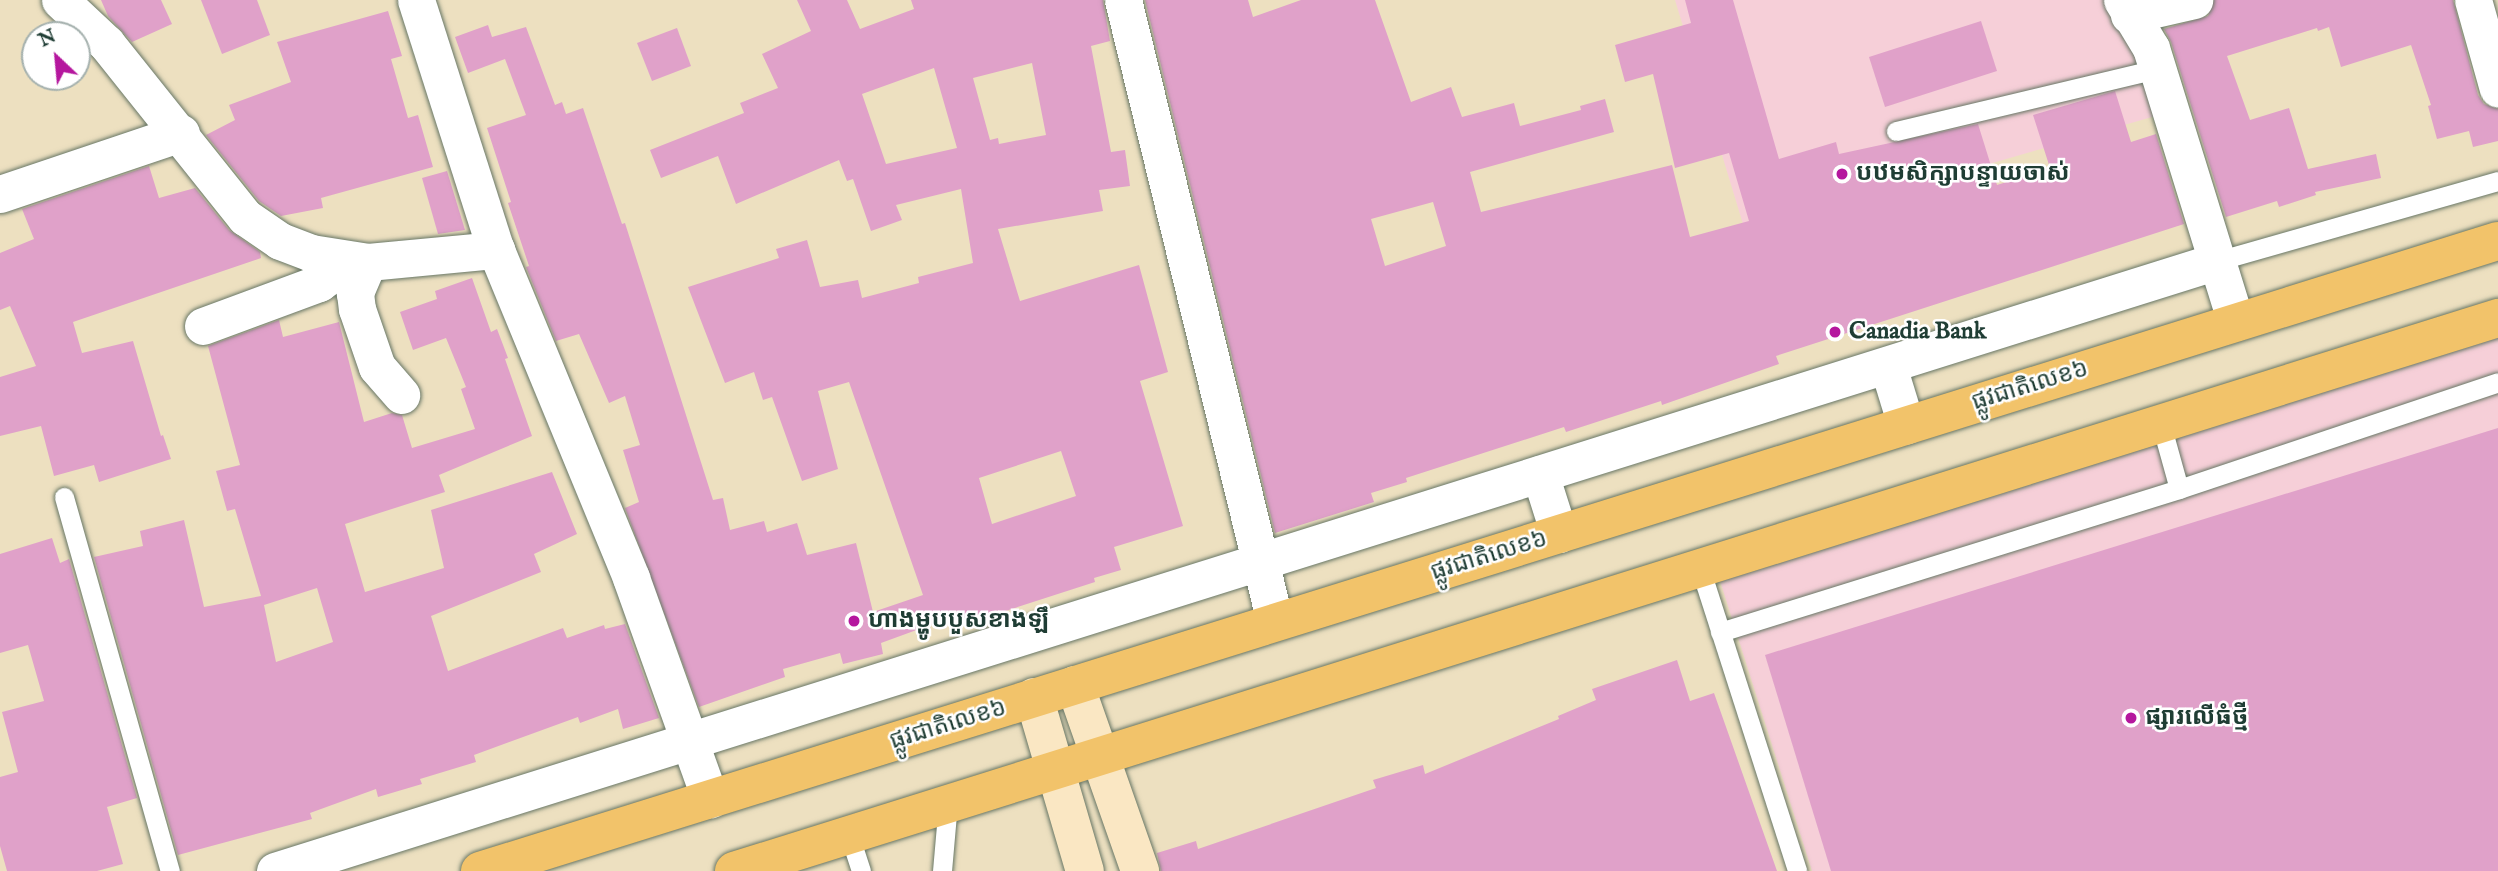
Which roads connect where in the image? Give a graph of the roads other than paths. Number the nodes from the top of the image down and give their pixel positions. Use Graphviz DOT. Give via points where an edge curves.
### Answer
graph roads {
  1 [pos="60,0"];
  2 [pos="416,0"];
  3 [pos="1123,0"];
  4 [pos="2194,0"];
  5 [pos="2473,0"];
  6 [pos="2125,8"];
  7 [pos="2157,69"];
  8 [pos="2498,89"];
  9 [pos="1896,131"];
  10 [pos="181,133"];
  11 [pos="2498,181"];
  12 [pos="0,194"];
  13 [pos="2498,241"];
  14 [pos="496,250"];
  15 [pos="359,261"];
  16 [pos="2217,261"];
  17 [pos="2498,318"];
  18 [pos="2236,322"];
  19 [pos="203,326"];
  20 [pos="1888,366"];
  21 [pos="2498,382"];
  22 [pos="401,395"];
  23 [pos="2161,424"];
  24 [pos="1906,425"];
  25 [pos="1540,474"];
  26 [pos="2179,489"];
  27 [pos="64,497"];
  28 [pos="1559,534"];
  29 [pos="1259,561"];
  30 [pos="1700,568"];
  31 [pos="1275,622"];
  32 [pos="1720,632"];
  33 [pos="1075,685"];
  34 [pos="1034,697"];
  35 [pos="687,740"];
  36 [pos="1097,756"];
  37 [pos="1058,768"];
  38 [pos="710,799"];
  39 [pos="948,803"];
  40 [pos="849,834"];
  41 [pos="170,871"];
  42 [pos="275,871"];
  43 [pos="480,871"];
  44 [pos="734,871"];
  45 [pos="861,871"];
  46 [pos="942,871"];
  47 [pos="1085,871"];
  48 [pos="1140,871"];
  49 [pos="1797,871"];
  1 -- 10 [label="street" via="106,43"];
  2 -- 14 [label="street"];
  3 -- 29 [label="street"];
  4 -- 6 [label="street"];
  5 -- 8 [label="street"];
  6 -- 7 [label="street" via="2145,36"];
  7 -- 9 [label="lane"];
  7 -- 16 [label="street"];
  10 -- 12 [label="street"];
  10 -- 15 [label="street" via="245,217 264,231 311,253"];
  11 -- 16 [label="lane"];
  13 -- 18 [label="main road, ផ្លូវជាតិលេខ៦"];
  14 -- 15 [label="street"];
  14 -- 35 [label="street" via="631,578"];
  15 -- 19 [label="street" via="319,283"];
  15 -- 22 [label="street" via="357,309 377,367"];
  16 -- 18 [label="street"];
  16 -- 20 [label="street"];
  17 -- 23 [label="main road"];
  18 -- 24 [label="main road, ផ្លូវជាតិលេខ៦"];
  20 -- 24 [label="street"];
  20 -- 25 [label="street"];
  21 -- 26 [label="lane"];
  23 -- 26 [label="lane"];
  23 -- 30 [label="main road"];
  24 -- 28 [label="main road, ផ្លូវជាតិលេខ៦"];
  25 -- 28 [label="street"];
  25 -- 29 [label="street"];
  26 -- 32 [label="lane"];
  27 -- 41 [label="lane"];
  28 -- 31 [label="main road, ផ្លូវជាតិលេខ៦"];
  29 -- 31 [label="street"];
  29 -- 35 [label="street"];
  30 -- 32 [label="lane"];
  30 -- 36 [label="main road"];
  31 -- 33 [label="main road, ផ្លូវជាតិលេខ៦"];
  32 -- 49 [label="lane"];
  33 -- 34 [label="main road, ផ្លូវជាតិលេខ៦"];
  33 -- 36 [label="main road"];
  34 -- 37 [label="main road"];
  34 -- 38 [label="main road, ផ្លូវជាតិលេខ៦"];
  35 -- 38 [label="street"];
  35 -- 42 [label="street"];
  36 -- 37 [label="main road"];
  36 -- 48 [label="main road"];
  37 -- 39 [label="main road"];
  37 -- 47 [label="main road"];
  38 -- 43 [label="main road, ផ្លូវជាតិលេខ៦"];
  39 -- 40 [label="main road"];
  39 -- 46 [label="lane"];
  40 -- 44 [label="main road"];
  40 -- 45 [label="lane"];
}
